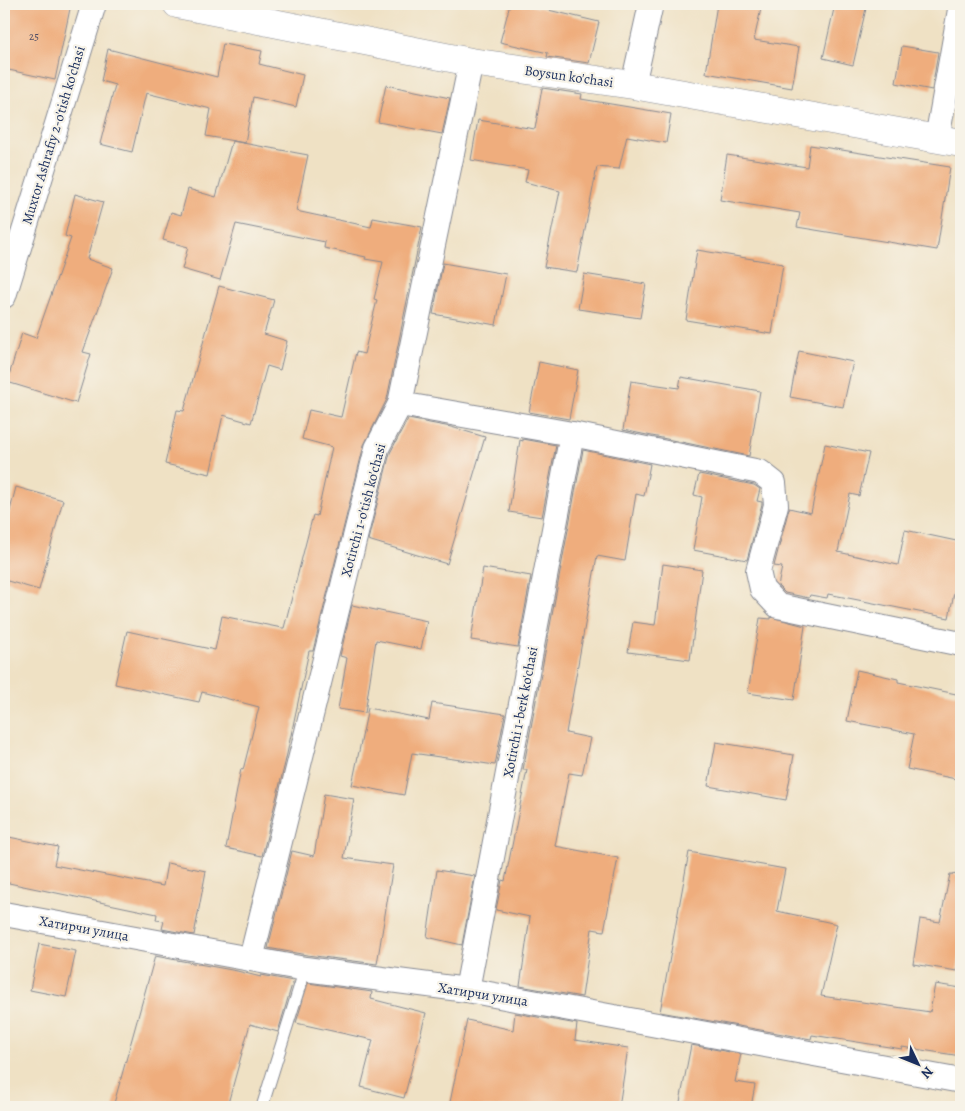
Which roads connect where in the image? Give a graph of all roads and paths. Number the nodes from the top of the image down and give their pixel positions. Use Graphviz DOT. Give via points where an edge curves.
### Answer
graph roads {
  1 [pos="94,4"];
  2 [pos="177,4"];
  3 [pos="651,4"];
  4 [pos="961,4"];
  5 [pos="471,62"];
  6 [pos="633,85"];
  7 [pos="949,141"];
  8 [pos="4,296"];
  9 [pos="400,404"];
  10 [pos="572,434"];
  11 [pos="961,644"];
  12 [pos="4,914"];
  13 [pos="251,959"];
  14 [pos="305,969"];
  15 [pos="467,990"];
  16 [pos="961,1081"];
  17 [pos="262,1107"];
  1 -- 8 [label="street, Muxtor Ashrafiy 2-o'tish ko'chasi"];
  2 -- 5 [label="street, Boysun ko'chasi"];
  3 -- 6 [label="street"];
  4 -- 7 [label="street"];
  5 -- 6 [label="street, Boysun ko'chasi"];
  5 -- 9 [label="street, Xotirchi 1-o'tish ko'chasi"];
  6 -- 7 [label="street, Boysun ko'chasi"];
  9 -- 10 [label="street"];
  9 -- 13 [label="street, Xotirchi 1-o'tish ko'chasi" via="377,448"];
  10 -- 11 [label="street" via="760,472 774,483 776,505 758,571 762,589 778,606"];
  10 -- 15 [label="street, Xotirchi 1-berk ko'chasi"];
  12 -- 13 [label="street, Хатирчи улица"];
  13 -- 14 [label="street, Хатирчи улица"];
  14 -- 15 [label="street, Хатирчи улица"];
  14 -- 17 [label="lane"];
  15 -- 16 [label="street, Хатирчи улица"];
}
